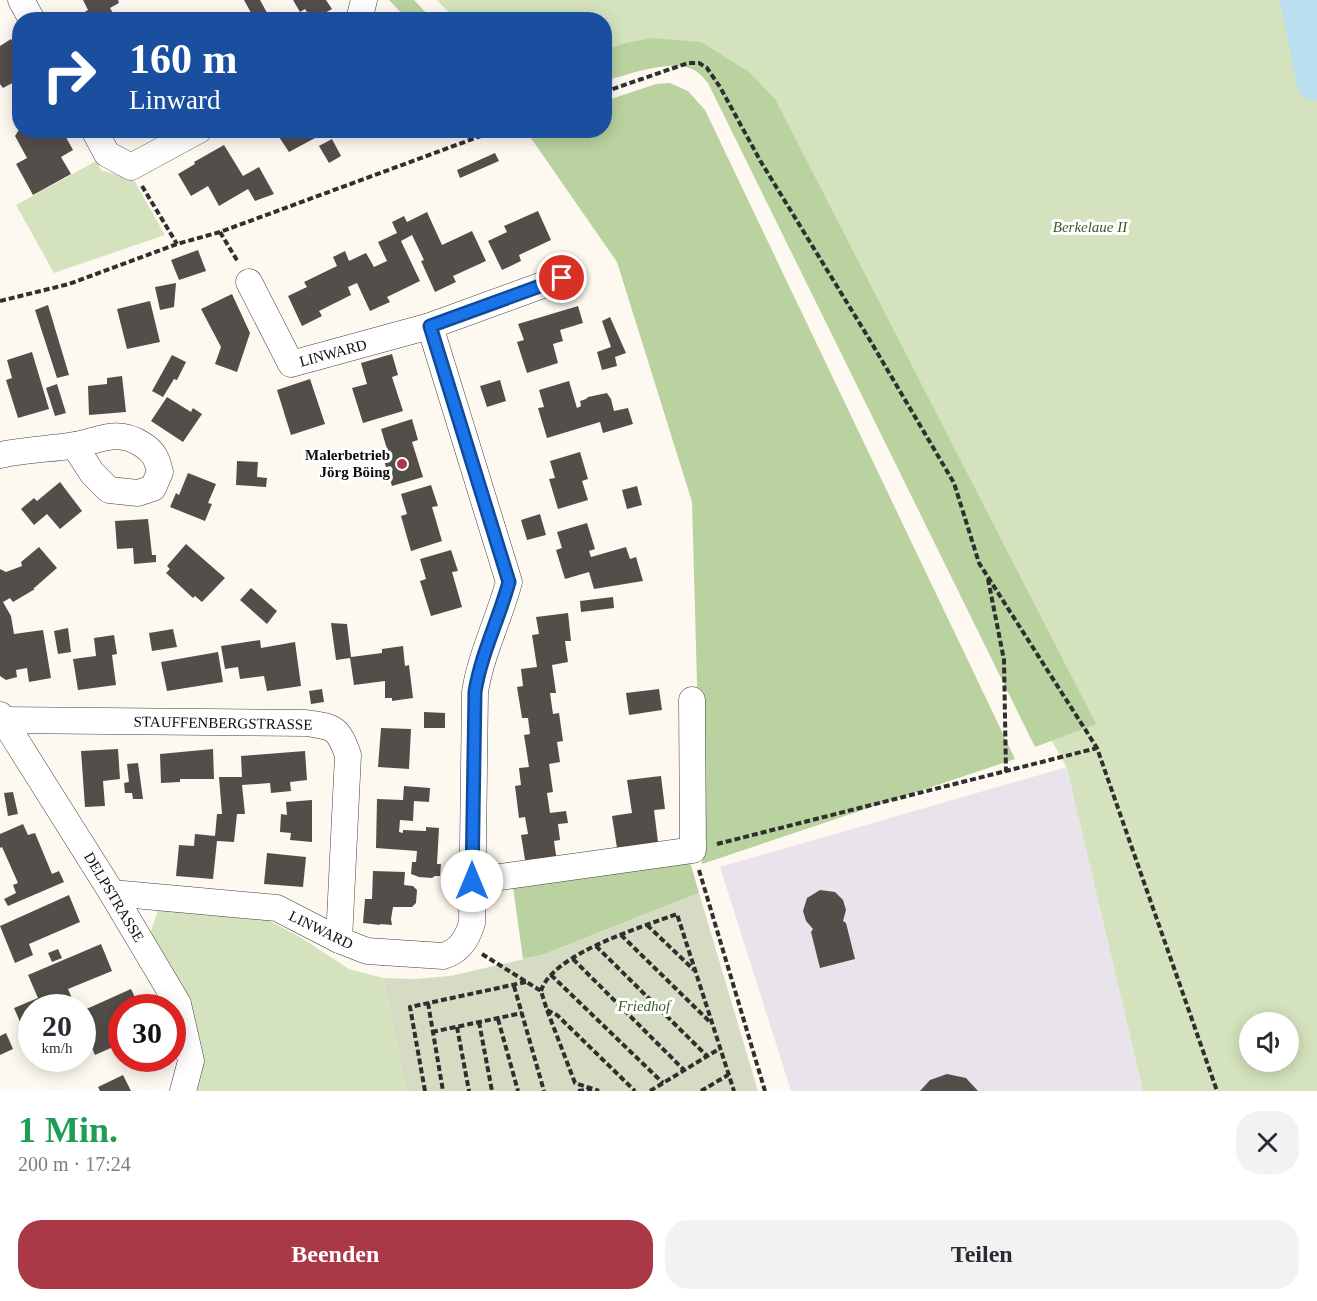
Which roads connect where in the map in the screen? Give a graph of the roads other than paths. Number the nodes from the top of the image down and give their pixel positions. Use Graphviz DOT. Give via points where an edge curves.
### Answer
graph roads {
  1 [pos="98,138"];
  2 [pos="184,138"];
  3 [pos="562,278"];
  4 [pos="249,282"];
  5 [pos="430,326"];
  6 [pos="74,446"];
  7 [pos="0,455"];
  8 [pos="692,700"];
  9 [pos="1,718"];
  10 [pos="472,881"];
  11 [pos="112,893"];
  12 [pos="339,940"];
  13 [pos="183,1091"];
  1 -- 2 [label="street" via="107,154 131,167"];
  3 -- 5 [label="street, LINWARD"];
  4 -- 5 [label="street, LINWARD" via="291,364"];
  5 -- 10 [label="street" via="509,582 475,692"];
  6 -- 7 [label="street"];
  8 -- 10 [label="street" via="693,850"];
  9 -- 11 [label="street, DELPSTRASSE"];
  9 -- 12 [label="street, STAUFFENBERGSTRASSE" via="329,726 342,737 348,755"];
  10 -- 12 [label="street, LINWARD" via="472,923 464,943 454,953 432,956 367,951"];
  11 -- 12 [label="street, LINWARD" via="277,908"];
  11 -- 13 [label="street, DELPSTRASSE" via="178,1004 191,1061"];
}
